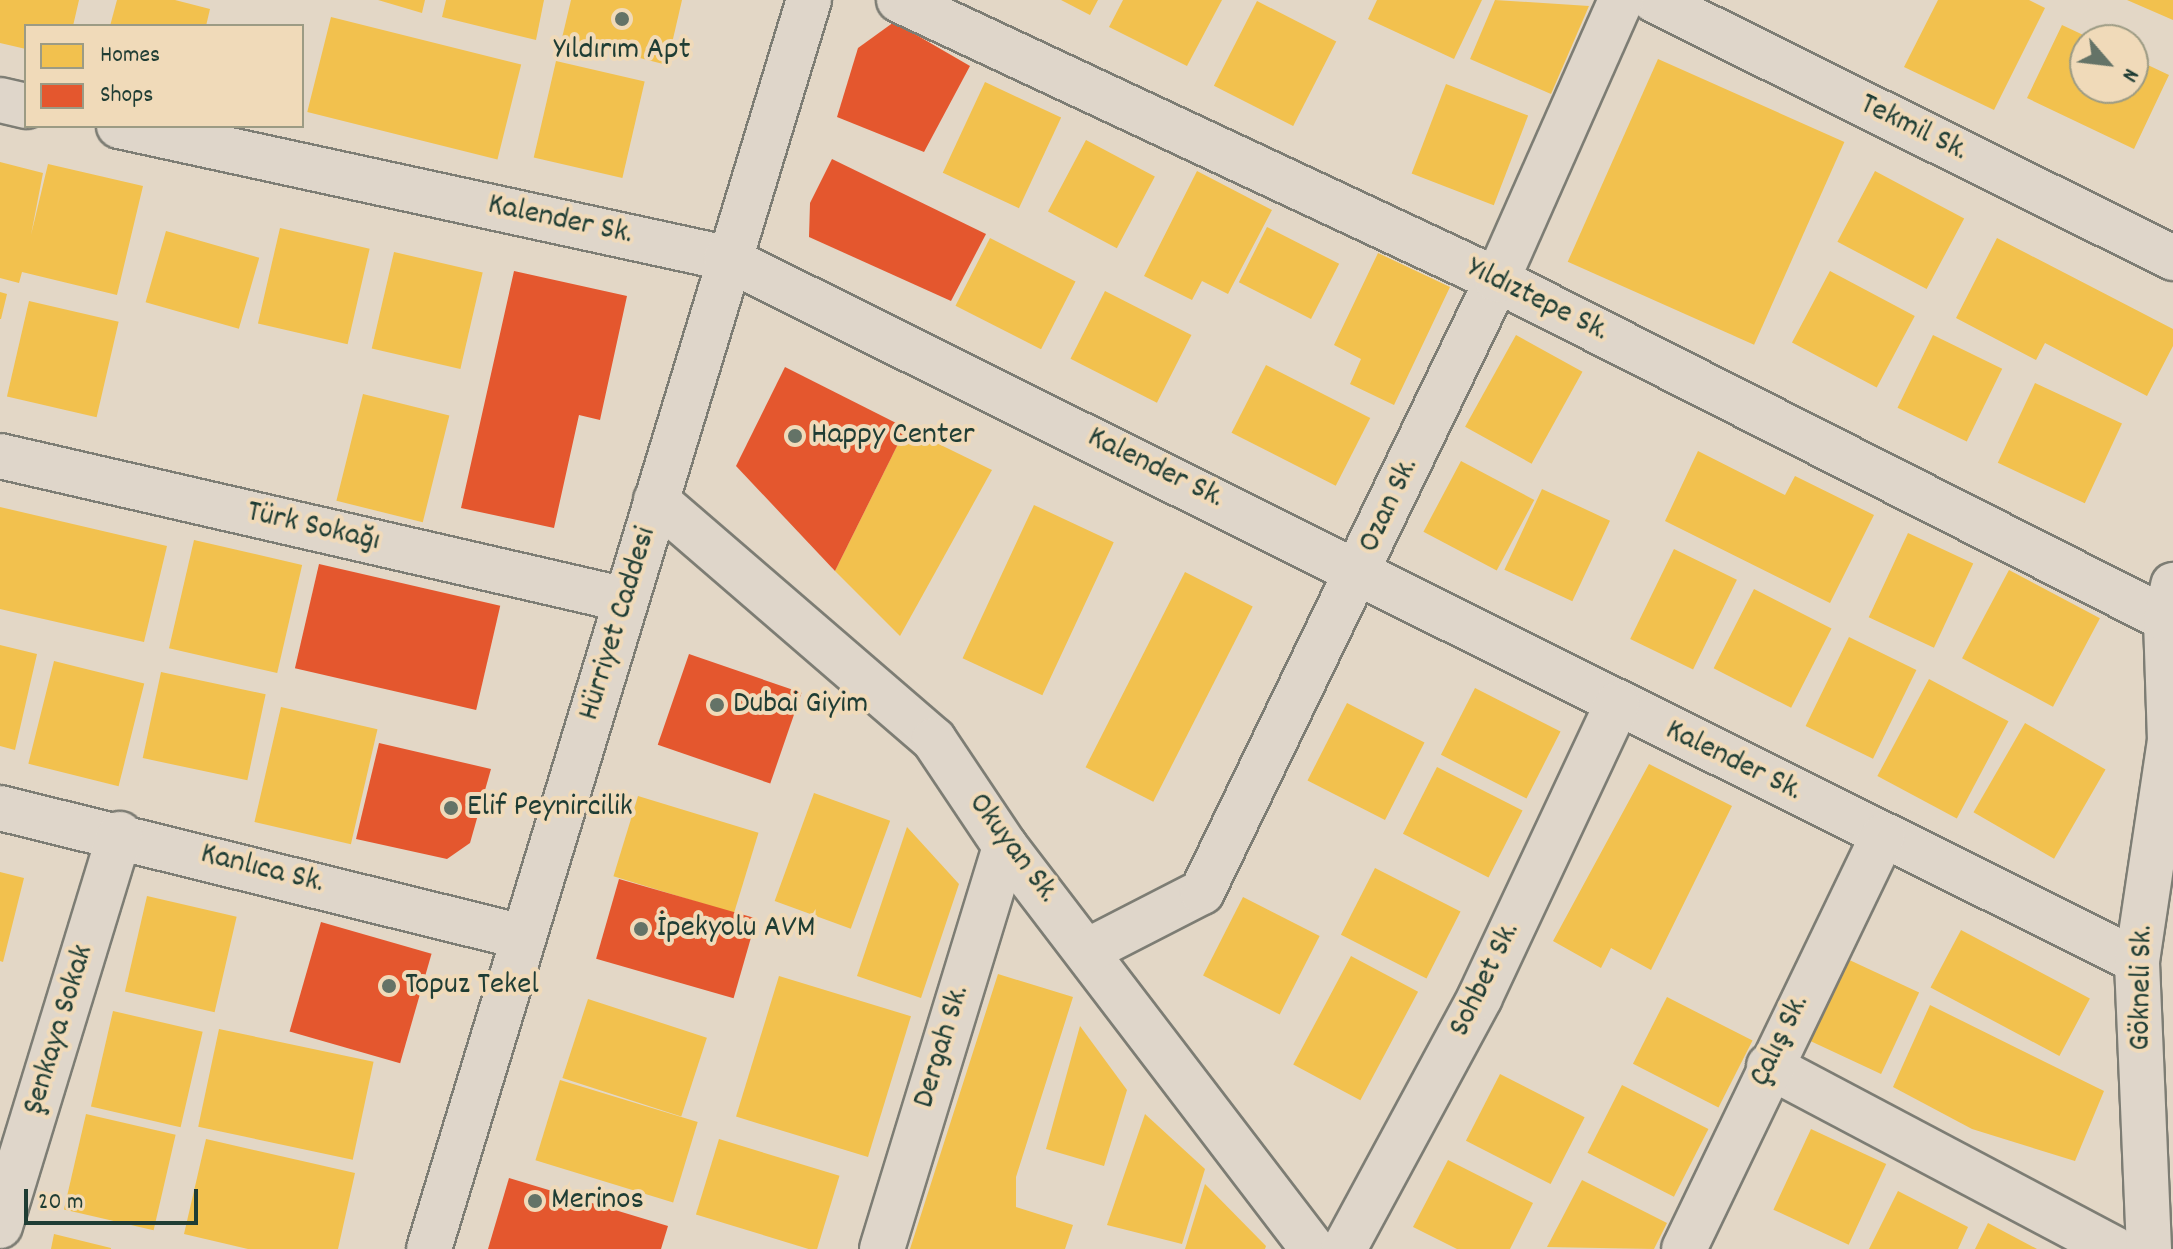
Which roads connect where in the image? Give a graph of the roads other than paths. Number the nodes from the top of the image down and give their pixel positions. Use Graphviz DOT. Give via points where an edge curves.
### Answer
graph roads {
  1 [pos="809,0"];
  2 [pos="899,0"];
  3 [pos="1621,0"];
  4 [pos="1654,0"];
  5 [pos="0,100"];
  6 [pos="24,106"];
  7 [pos="128,128"];
  8 [pos="726,258"];
  9 [pos="2173,258"];
  10 [pos="1497,280"];
  11 [pos="0,456"];
  12 [pos="656,500"];
  13 [pos="1360,570"];
  14 [pos="626,600"];
  15 [pos="2170,602"];
  16 [pos="1617,705"];
  17 [pos="2172,742"];
  18 [pos="0,808"];
  19 [pos="120,834"];
  20 [pos="1883,836"];
  21 [pos="1005,846"];
  22 [pos="523,937"];
  23 [pos="1089,950"];
  24 [pos="2137,961"];
  25 [pos="1769,1066"];
  26 [pos="0,1226"];
  27 [pos="429,1249"];
  28 [pos="882,1249"];
  29 [pos="1313,1249"];
  30 [pos="1344,1249"];
  31 [pos="1684,1249"];
  32 [pos="2115,1249"];
  33 [pos="2149,1249"];
  1 -- 8 [label="street, Hürriyet Caddesi"];
  2 -- 10 [label="street, Yıldıztepe Sk."];
  3 -- 10 [label="street, Ozan Sk."];
  4 -- 9 [label="street, Tekmil Sk."];
  5 -- 6 [label="street"];
  7 -- 8 [label="street, Kalender Sk."];
  8 -- 12 [label="street, Hürriyet Caddesi"];
  8 -- 13 [label="street, Kalender Sk."];
  10 -- 13 [label="street, Ozan Sk."];
  10 -- 15 [label="street, Yıldıztepe Sk."];
  11 -- 14 [label="street, Türk Sokağı"];
  12 -- 14 [label="street, Hürriyet Caddesi"];
  12 -- 21 [label="street, Okuyan Sk." via="934,740"];
  13 -- 16 [label="street, Kalender Sk."];
  13 -- 23 [label="street, Ozan Sk." via="1202,892"];
  14 -- 22 [label="street, Hürriyet Caddesi"];
  15 -- 17 [label="street, Gökneli Sk."];
  16 -- 20 [label="street, Kalender Sk."];
  16 -- 30 [label="street, Sohbet Sk." via="1480,997"];
  17 -- 24 [label="street, Gökneli Sk."];
  18 -- 19 [label="street, Kanlıca Sk."];
  19 -- 22 [label="street, Kanlıca Sk."];
  19 -- 26 [label="street, Şenkaya Sokak"];
  20 -- 24 [label="street, Kalender Sk."];
  20 -- 25 [label="street, Çalış Sk."];
  21 -- 23 [label="street, Okuyan Sk."];
  21 -- 28 [label="street, Dergah Sk."];
  22 -- 27 [label="street, Hürriyet Caddesi"];
  23 -- 29 [label="street, Okuyan Sk."];
  24 -- 33 [label="street, Gökneli Sk."];
  25 -- 31 [label="street, Çalış Sk."];
  25 -- 32 [label="street"];
}
